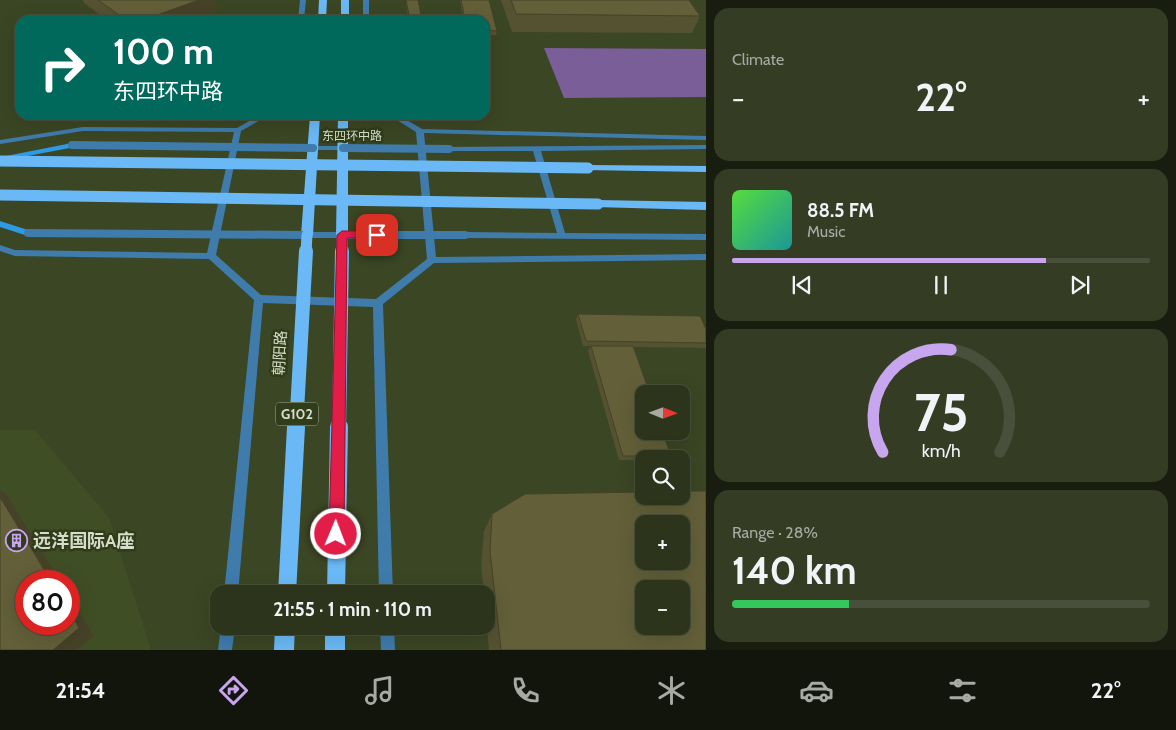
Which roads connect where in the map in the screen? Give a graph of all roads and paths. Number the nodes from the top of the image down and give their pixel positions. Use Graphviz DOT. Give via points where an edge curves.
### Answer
graph roads {
  1 [pos="303,0"];
  2 [pos="323,0"];
  3 [pos="345,0"];
  4 [pos="366,0"];
  5 [pos="302,15"];
  6 [pos="322,15"];
  7 [pos="344,15"];
  8 [pos="366,15"];
  9 [pos="257,120"];
  10 [pos="315,120"];
  11 [pos="343,120"];
  12 [pos="401,120"];
  13 [pos="238,130"];
  14 [pos="420,131"];
  15 [pos="706,138"];
  16 [pos="0,142"];
  17 [pos="72,145"];
  18 [pos="706,147"];
  19 [pos="313,148"];
  20 [pos="343,148"];
  21 [pos="537,150"];
  22 [pos="0,160"];
  23 [pos="588,168"];
  24 [pos="706,169"];
  25 [pos="0,195"];
  26 [pos="706,206"];
  27 [pos="0,224"];
  28 [pos="28,233"];
  29 [pos="307,234"];
  30 [pos="342,235"];
  31 [pos="562,236"];
  32 [pos="706,237"];
  33 [pos="0,248"];
  34 [pos="211,256"];
  35 [pos="706,257"];
  36 [pos="432,260"];
  37 [pos="259,300"];
  38 [pos="378,303"];
  39 [pos="232,585"];
  40 [pos="288,585"];
  41 [pos="336,585"];
  42 [pos="386,585"];
  43 [pos="227,635"];
  44 [pos="285,635"];
  45 [pos="335,635"];
  46 [pos="387,635"];
  47 [pos="226,650"];
  48 [pos="284,650"];
  49 [pos="335,650"];
  50 [pos="388,650"];
  1 -- 5 [label="street"];
  2 -- 6 [label="highway"];
  3 -- 7 [label="highway"];
  4 -- 8 [label="street"];
  9 -- 13 [label="street"];
  10 -- 19 [label="highway, 朝阳路 / G102"];
  11 -- 20 [label="highway, G102"];
  12 -- 14 [label="street"];
  13 -- 16 [label="street" via="83,129"];
  13 -- 34 [label="street"];
  14 -- 15 [label="street"];
  14 -- 36 [label="street"];
  17 -- 19 [label="street, 东四环中路, bridge"];
  17 -- 22 [label="main road, 东四环中路"];
  18 -- 21 [label="street, 东四环中路"];
  19 -- 20 [label="street, 东四环中路"];
  19 -- 29 [label="highway, 朝阳路 / G102, bridge"];
  20 -- 21 [label="street, 东四环中路, bridge"];
  20 -- 30 [label="highway, G102, bridge"];
  21 -- 31 [label="street"];
  22 -- 23 [label="highway, 东四环中路, bridge"];
  23 -- 24 [label="highway, 东四环中路"];
  25 -- 26 [label="highway, bridge"];
  27 -- 28 [label="main road"];
  28 -- 29 [label="street, bridge"];
  29 -- 30 [label="street"];
  29 -- 40 [label="highway, 朝阳路 / G102, bridge"];
  30 -- 31 [label="street, bridge"];
  30 -- 41 [label="highway, G102, bridge"];
  31 -- 32 [label="street"];
  33 -- 34 [label="street" via="15,253"];
  34 -- 37 [label="street"];
  35 -- 36 [label="street"];
  36 -- 38 [label="street"];
  37 -- 38 [label="street"];
  37 -- 39 [label="street, 朝阳路"];
  38 -- 42 [label="street"];
  43 -- 47 [label="street"];
  44 -- 48 [label="highway"];
  45 -- 49 [label="highway"];
  46 -- 50 [label="street"];
}
